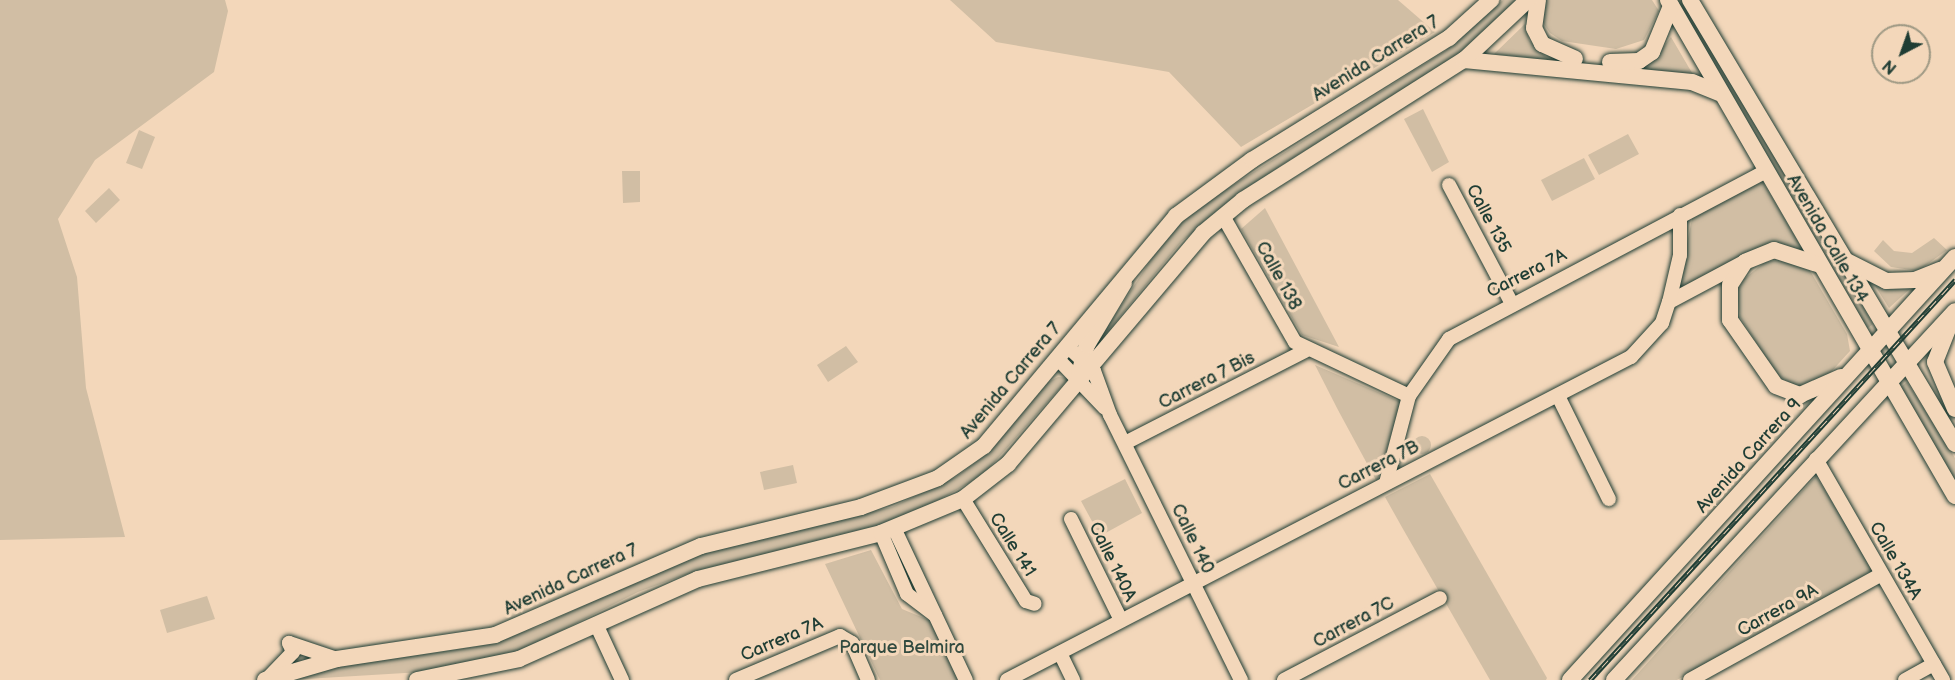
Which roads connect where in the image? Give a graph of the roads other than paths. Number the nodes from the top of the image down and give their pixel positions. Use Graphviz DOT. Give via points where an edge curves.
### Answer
graph roads {
  1 [pos="1491,0"];
  2 [pos="1528,0"];
  3 [pos="1538,0"];
  4 [pos="1669,3"];
  5 [pos="1696,3"];
  6 [pos="1464,60"];
  7 [pos="1722,94"];
  8 [pos="1766,171"];
  9 [pos="1449,185"];
  10 [pos="1680,215"];
  11 [pos="1223,216"];
  12 [pos="1839,255"];
  13 [pos="1952,261"];
  14 [pos="1745,262"];
  15 [pos="1821,265"];
  16 [pos="1128,271"];
  17 [pos="1511,302"];
  18 [pos="1669,302"];
  19 [pos="1955,312"];
  20 [pos="1886,335"];
  21 [pos="1305,351"];
  22 [pos="1062,352"];
  23 [pos="1869,353"];
  24 [pos="1086,362"];
  25 [pos="1904,364"];
  26 [pos="1854,369"];
  27 [pos="1078,378"];
  28 [pos="1886,383"];
  29 [pos="1409,396"];
  30 [pos="1558,396"];
  31 [pos="1955,409"];
  32 [pos="1110,415"];
  33 [pos="1952,437"];
  34 [pos="1125,443"];
  35 [pos="1816,459"];
  36 [pos="1386,483"];
  37 [pos="1955,496"];
  38 [pos="963,499"];
  39 [pos="1609,499"];
  40 [pos="1071,519"];
  41 [pos="887,531"];
  42 [pos="1882,574"];
  43 [pos="1192,581"];
  44 [pos="1440,598"];
  45 [pos="1035,604"];
  46 [pos="1121,620"];
  47 [pos="596,624"];
  48 [pos="1060,653"];
  49 [pos="338,659"];
  50 [pos="1934,664"];
  51 [pos="471,676"];
  52 [pos="267,679"];
  53 [pos="417,680"];
  54 [pos="622,680"];
  55 [pos="736,680"];
  56 [pos="868,680"];
  57 [pos="966,680"];
  58 [pos="1006,680"];
  59 [pos="1074,680"];
  60 [pos="1241,680"];
  61 [pos="1284,680"];
  62 [pos="1570,680"];
  63 [pos="1614,680"];
  64 [pos="1690,680"];
  65 [pos="1905,680"];
  66 [pos="1943,680"];
  1 -- 16 [label="main road, Avenida Carrera 7" via="1442,42 1210,189 1162,229"];
  2 -- 6 [label="main road"];
  3 -- 4 [label="main road" via="1534,28 1547,50 1621,63 1639,61 1656,47"];
  4 -- 7 [label="main road, Avenida Calle 134"];
  5 -- 12 [label="main road, Avenida Calle 134"];
  6 -- 7 [label="main road" via="1692,82"];
  6 -- 11 [label="main road"];
  7 -- 8 [label="main road, Avenida Calle 134"];
  8 -- 10 [label="street, Carrera 7A"];
  8 -- 15 [label="main road, Avenida Calle 134"];
  9 -- 17 [label="street, Calle 135"];
  10 -- 17 [label="street, Carrera 7A"];
  10 -- 18 [label="street" via="1680,255"];
  11 -- 21 [label="street, Calle 138" via="1290,335"];
  11 -- 24 [label="main road" via="1174,262"];
  12 -- 13 [label="main road" via="1886,281 1915,280"];
  12 -- 20 [label="main road, Avenida Calle 134"];
  13 -- 20 [label="main road, Avenida Carrera 9"];
  14 -- 15 [label="main road" via="1774,250"];
  14 -- 18 [label="street"];
  14 -- 26 [label="main road" via="1730,285 1730,320 1762,374 1776,386 1800,395"];
  15 -- 23 [label="main road, Avenida Calle 134"];
  16 -- 22 [label="main road, Avenida Carrera 7"];
  16 -- 24 [label="main road"];
  17 -- 29 [label="street, Carrera 7A" via="1449,339"];
  18 -- 30 [label="street, Carrera 7B" via="1662,323 1631,357"];
  19 -- 25 [label="main road"];
  19 -- 31 [label="main road" via="1935,362"];
  20 -- 23 [label="main road, Avenida Carrera 9"];
  20 -- 25 [label="main road, Avenida Calle 134"];
  21 -- 29 [label="street"];
  21 -- 34 [label="street, Carrera 7 Bis"];
  22 -- 24 [label="street, Calle 140"];
  22 -- 27 [label="street, Calle 140"];
  22 -- 49 [label="main road, Avenida Carrera 7" via="984,446 938,478 900,495 701,546 495,635"];
  23 -- 26 [label="main road, Avenida Carrera 9"];
  23 -- 28 [label="main road, Avenida Calle 134"];
  24 -- 27 [label="main road"];
  24 -- 32 [label="street, Calle 140"];
  25 -- 28 [label="main road"];
  25 -- 33 [label="main road, Avenida Calle 134"];
  26 -- 62 [label="main road, Avenida Carrera 9"];
  27 -- 32 [label="street, Calle 140"];
  27 -- 38 [label="main road" via="1008,464"];
  28 -- 35 [label="main road"];
  28 -- 37 [label="main road, Avenida Calle 134"];
  29 -- 36 [label="street, Carrera 7A"];
  30 -- 36 [label="street, Carrera 7B"];
  30 -- 39 [label="street"];
  32 -- 34 [label="street, Calle 140"];
  34 -- 43 [label="street, Calle 140"];
  35 -- 42 [label="street, Calle 134A"];
  35 -- 63 [label="main road"];
  36 -- 43 [label="street, Carrera 7B"];
  38 -- 41 [label="main road"];
  38 -- 45 [label="street, Calle 141" via="1026,601"];
  40 -- 46 [label="street, Calle 140A"];
  41 -- 47 [label="main road" via="735,566"];
  41 -- 57 [label="street" via="907,594 937,616"];
  42 -- 50 [label="street, Calle 134A"];
  42 -- 64 [label="street, Carrera 9A"];
  43 -- 46 [label="street, Carrera 7B"];
  43 -- 60 [label="street, Calle 140"];
  44 -- 61 [label="street, Carrera 7C"];
  46 -- 48 [label="street, Carrera 7B"];
  47 -- 51 [label="main road" via="527,656"];
  47 -- 54 [label="street"];
  48 -- 58 [label="street, Carrera 7B"];
  48 -- 59 [label="street"];
  49 -- 52 [label="main road, Avenida Carrera 7"];
  49 -- 52 [label="street" via="289,643 293,652"];
  50 -- 65 [label="street"];
  50 -- 66 [label="street, Calle 134A"];
  51 -- 53 [label="main road"];
  55 -- 56 [label="street, Carrera 7A" via="844,637"];
}
